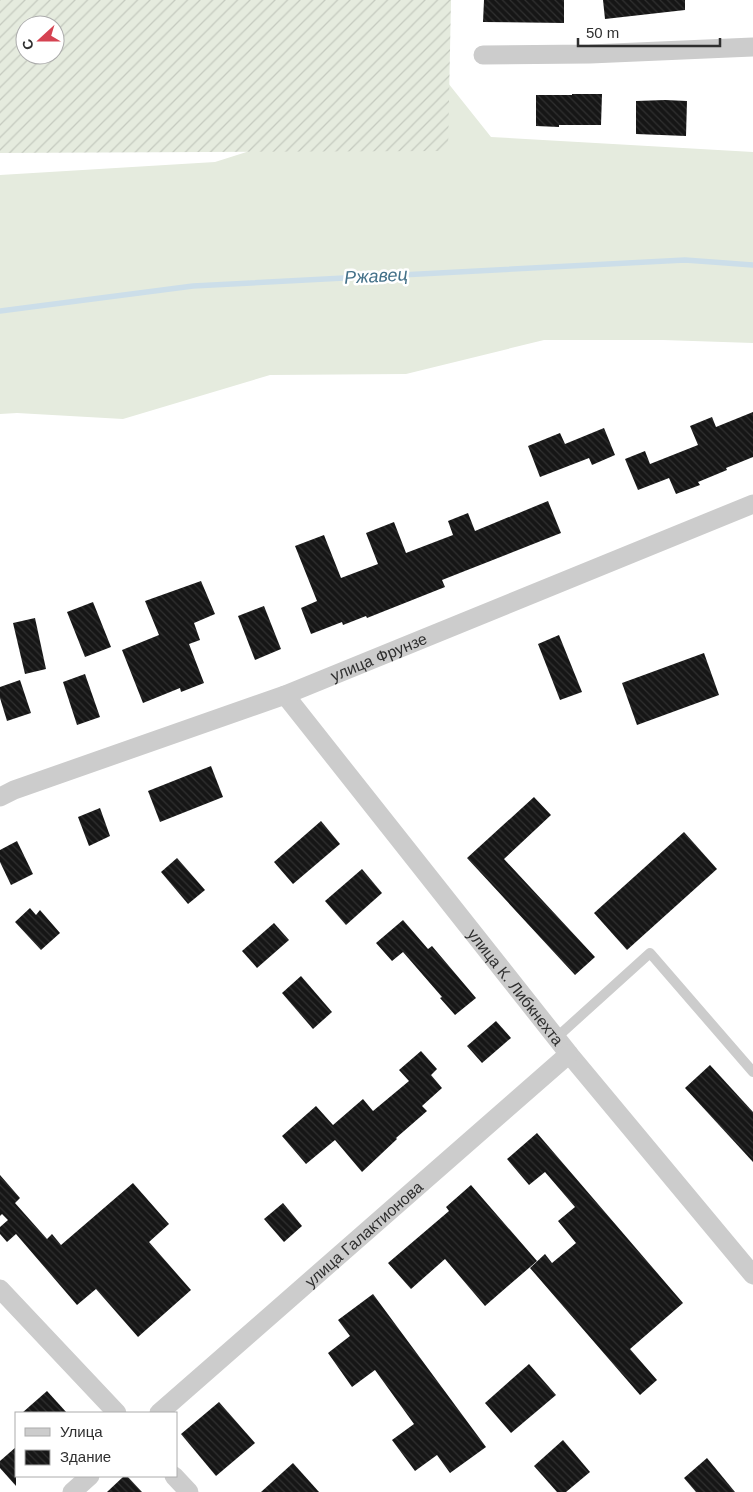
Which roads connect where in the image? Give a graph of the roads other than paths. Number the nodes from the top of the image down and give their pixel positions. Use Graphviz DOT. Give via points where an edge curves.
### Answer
graph roads {
  1 [pos="753,47"];
  2 [pos="483,55"];
  3 [pos="753,504"];
  4 [pos="285,695"];
  5 [pos="0,797"];
  6 [pos="556,1038"];
  7 [pos="569,1054"];
  8 [pos="753,1072"];
  9 [pos="753,1275"];
  10 [pos="0,1289"];
  11 [pos="116,1412"];
  12 [pos="161,1412"];
  13 [pos="89,1477"];
  14 [pos="175,1477"];
  15 [pos="72,1492"];
  16 [pos="189,1492"];
  1 -- 2 [label="street"];
  3 -- 4 [label="street, улица Фрунзе"];
  4 -- 5 [label="street, улица Фрунзе"];
  4 -- 6 [label="street, улица К. Либкнехта"];
  6 -- 7 [label="street, улица К. Либкнехта"];
  6 -- 8 [label="lane" via="650,953"];
  7 -- 9 [label="street, улица К. Либкнехта"];
  7 -- 12 [label="street, улица Галактионова"];
  10 -- 11 [label="street"];
  13 -- 15 [label="street"];
  14 -- 16 [label="street"];
}
